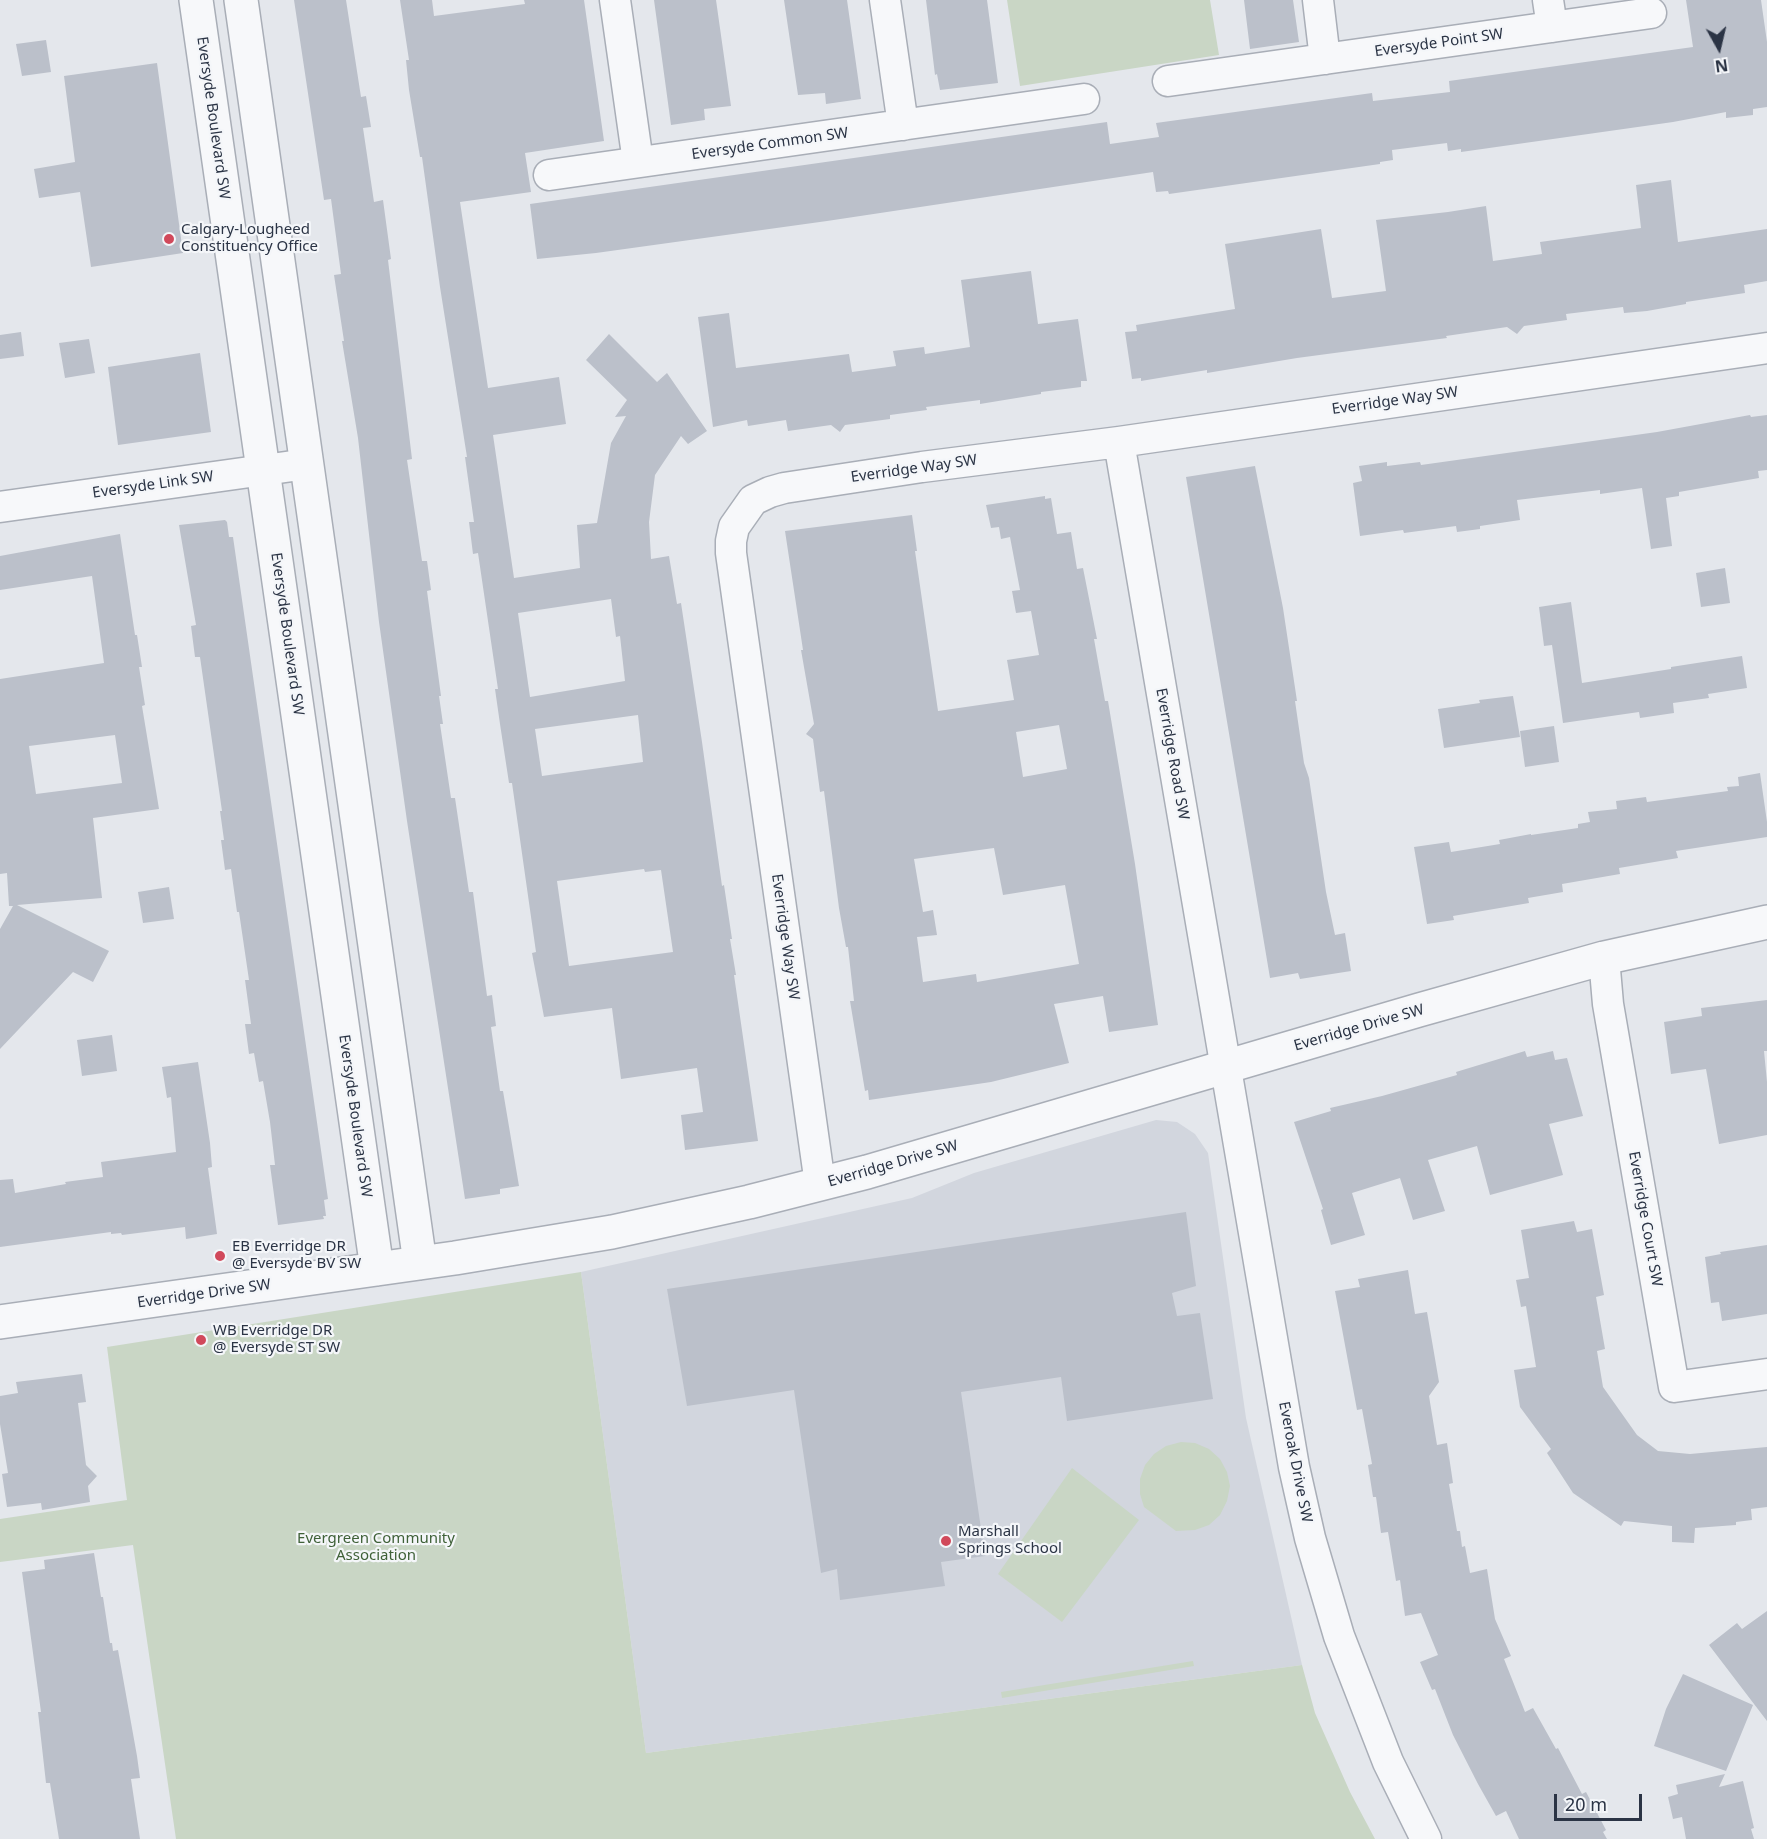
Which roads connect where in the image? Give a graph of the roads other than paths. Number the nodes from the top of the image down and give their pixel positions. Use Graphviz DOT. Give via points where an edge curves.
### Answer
graph roads {
  1 [pos="196,0"];
  2 [pos="241,0"];
  3 [pos="615,0"];
  4 [pos="885,0"];
  5 [pos="1317,0"];
  6 [pos="1651,13"];
  7 [pos="1550,14"];
  8 [pos="1325,59"];
  9 [pos="1168,81"];
  10 [pos="1084,99"];
  11 [pos="903,125"];
  12 [pos="638,162"];
  13 [pos="549,175"];
  14 [pos="1767,348"];
  15 [pos="1119,442"];
  16 [pos="307,464"];
  17 [pos="264,469"];
  18 [pos="0,507"];
  19 [pos="1767,922"];
  20 [pos="1604,958"];
  21 [pos="1226,1067"];
  22 [pos="820,1184"];
  23 [pos="420,1263"];
  24 [pos="377,1269"];
  25 [pos="0,1323"];
  26 [pos="1767,1374"];
  27 [pos="1426,1839"];
  1 -- 17 [label="street, Eversyde Boulevard SW"];
  2 -- 16 [label="street"];
  3 -- 12 [label="street"];
  4 -- 11 [label="street"];
  5 -- 8 [label="street"];
  6 -- 7 [label="street, Eversyde Point SW"];
  7 -- 8 [label="street, Eversyde Point SW"];
  8 -- 9 [label="street, Eversyde Point SW"];
  10 -- 11 [label="street, Eversyde Common SW"];
  11 -- 12 [label="street, Eversyde Common SW"];
  12 -- 13 [label="street, Eversyde Common SW"];
  14 -- 15 [label="street, Everridge Way SW"];
  15 -- 21 [label="street, Everridge Road SW"];
  15 -- 22 [label="street, Everridge Way SW" via="784,488 753,500 734,527 731,553"];
  16 -- 17 [label="street, Eversyde Link SW"];
  16 -- 23 [label="street"];
  17 -- 18 [label="street, Eversyde Link SW"];
  17 -- 24 [label="street, Eversyde Boulevard SW"];
  19 -- 20 [label="street, Everridge Drive SW"];
  20 -- 21 [label="street, Everridge Drive SW"];
  20 -- 26 [label="street, Everridge Court SW" via="1608,1004 1674,1387"];
  21 -- 22 [label="street, Everridge Drive SW"];
  21 -- 27 [label="street, Everoak Drive SW" via="1294,1467 1310,1538 1356,1683 1388,1762"];
  22 -- 23 [label="street, Everridge Drive SW" via="612,1232"];
  23 -- 24 [label="street, Everridge Drive SW"];
  24 -- 25 [label="street, Everridge Drive SW"];
}
